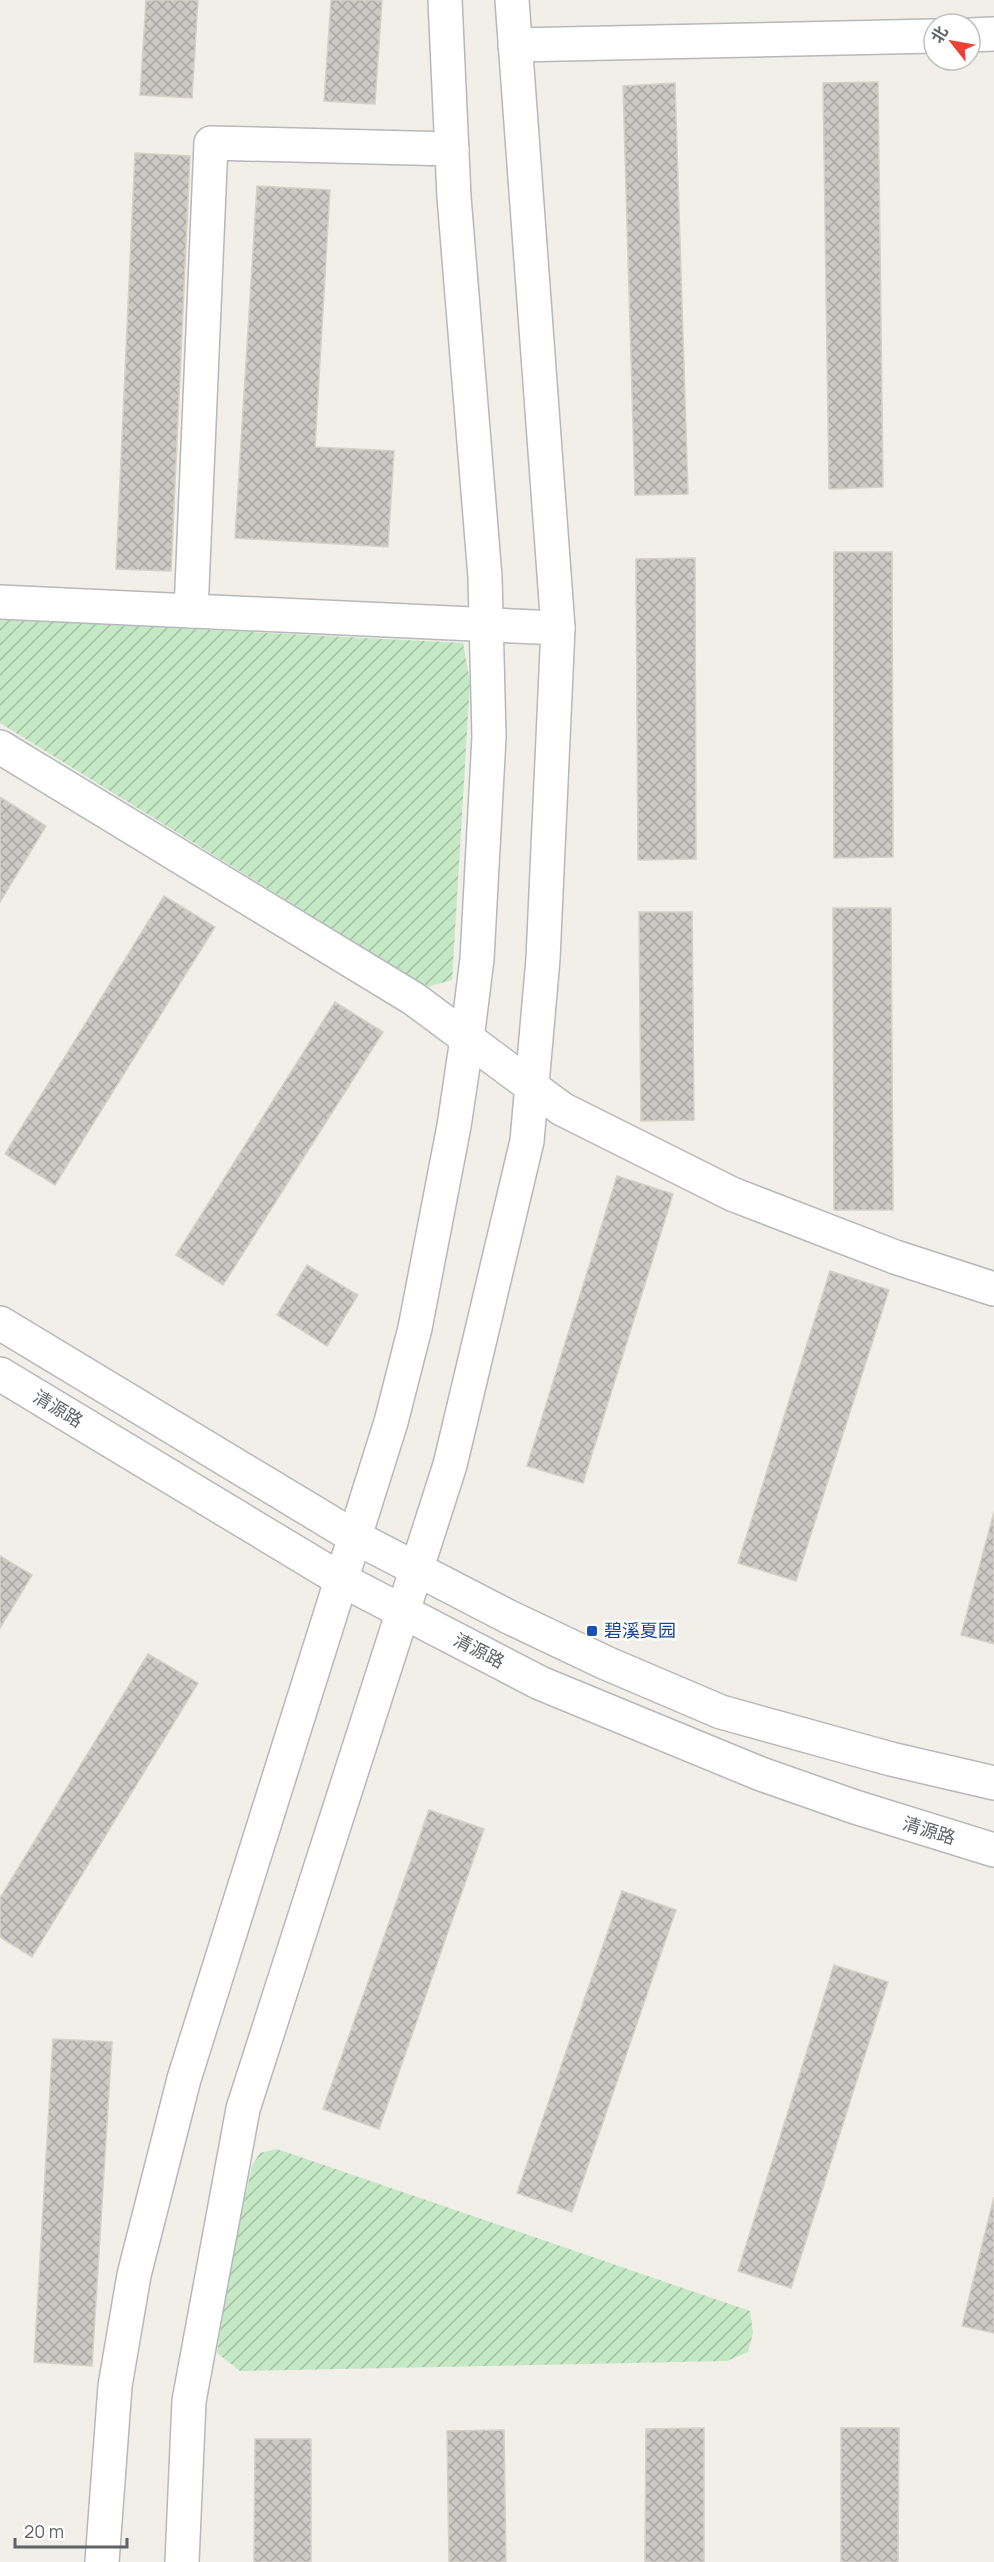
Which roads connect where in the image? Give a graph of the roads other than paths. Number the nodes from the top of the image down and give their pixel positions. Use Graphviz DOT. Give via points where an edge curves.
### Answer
graph roads {
  1 [pos="445,0"];
  2 [pos="512,0"];
  3 [pos="922,36"];
  4 [pos="514,45"];
  5 [pos="452,149"];
  6 [pos="0,602"];
  7 [pos="191,611"];
  8 [pos="486,624"];
  9 [pos="558,628"];
  10 [pos="0,747"];
  11 [pos="467,1039"];
  12 [pos="533,1088"];
  13 [pos="994,1289"];
  14 [pos="0,1323"];
  15 [pos="0,1374"];
  16 [pos="353,1536"];
  17 [pos="417,1570"];
  18 [pos="340,1580"];
  19 [pos="403,1612"];
  20 [pos="994,1783"];
  21 [pos="994,1850"];
  22 [pos="102,2562"];
  23 [pos="182,2562"];
  1 -- 5 [label="street"];
  2 -- 4 [label="street"];
  3 -- 4 [label="street"];
  4 -- 9 [label="street"];
  5 -- 7 [label="street" via="212,142"];
  5 -- 8 [label="street" via="486,577"];
  6 -- 7 [label="street"];
  7 -- 8 [label="street"];
  8 -- 9 [label="street"];
  8 -- 11 [label="street" via="489,737 477,959"];
  9 -- 12 [label="street"];
  10 -- 11 [label="street" via="414,999"];
  11 -- 12 [label="street"];
  11 -- 16 [label="street" via="415,1328 391,1422"];
  12 -- 13 [label="street" via="562,1109 732,1194 895,1257"];
  12 -- 17 [label="street" via="527,1141 453,1454"];
  14 -- 16 [label="street"];
  15 -- 18 [label="street, 清源路"];
  16 -- 17 [label="street"];
  16 -- 18 [label="street"];
  17 -- 19 [label="street"];
  17 -- 20 [label="street" via="606,1663 721,1712"];
  18 -- 19 [label="street, 清源路"];
  18 -- 22 [label="street" via="184,2079 134,2275 115,2386"];
  19 -- 21 [label="street, 清源路" via="540,1683 662,1735 855,1807"];
  19 -- 23 [label="street" via="243,2109 189,2401"];
}
